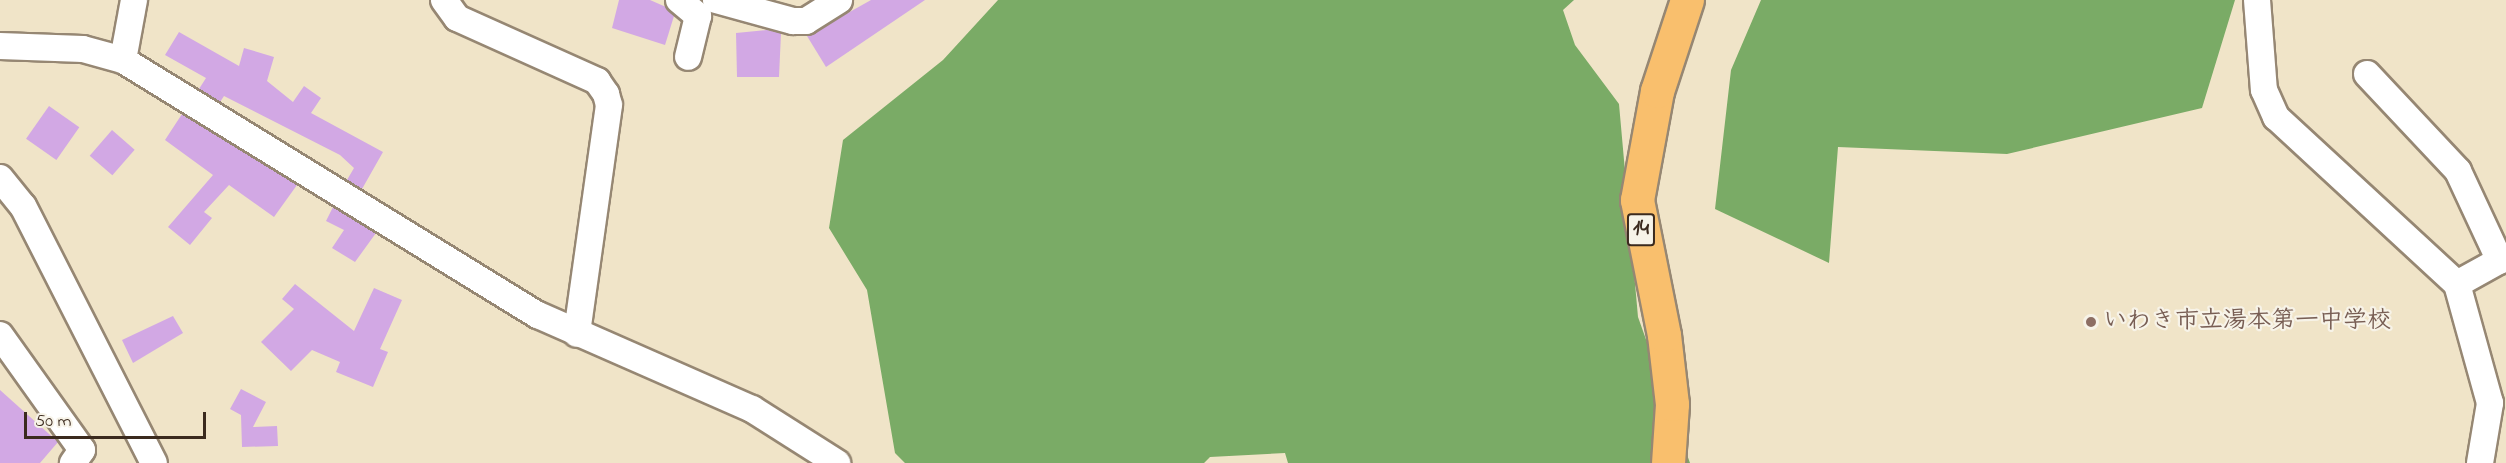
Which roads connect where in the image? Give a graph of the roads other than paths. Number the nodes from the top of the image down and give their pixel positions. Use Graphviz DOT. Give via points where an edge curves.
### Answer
graph roads {
  1 [pos="134,0"];
  2 [pos="444,0"];
  3 [pos="680,0"];
  4 [pos="716,0"];
  5 [pos="839,0"];
  6 [pos="1687,0"];
  7 [pos="2257,0"];
  8 [pos="0,46"];
  9 [pos="688,57"];
  10 [pos="123,60"];
  11 [pos="2367,74"];
  12 [pos="0,178"];
  13 [pos="2503,259"];
  14 [pos="2457,284"];
  15 [pos="577,334"];
  16 [pos="0,335"];
  17 [pos="74,463"];
  18 [pos="154,463"];
  19 [pos="837,463"];
  20 [pos="1668,463"];
  21 [pos="2480,463"];
  1 -- 10 [label="street"];
  2 -- 15 [label="street" via="457,18 597,81 606,94 609,105"];
  3 -- 9 [label="street" via="698,16"];
  4 -- 5 [label="street" via="793,21 806,21"];
  6 -- 20 [label="main road, 14" via="1657,91 1638,200 1667,358 1672,404"];
  7 -- 14 [label="street" via="2264,90 2276,117"];
  8 -- 10 [label="street" via="83,49"];
  10 -- 15 [label="street"];
  11 -- 13 [label="street" via="2458,171"];
  12 -- 18 [label="street" via="23,206"];
  13 -- 14 [label="street"];
  14 -- 21 [label="street" via="2490,403"];
  15 -- 19 [label="street" via="752,409"];
  16 -- 17 [label="street" via="82,450"];
}
